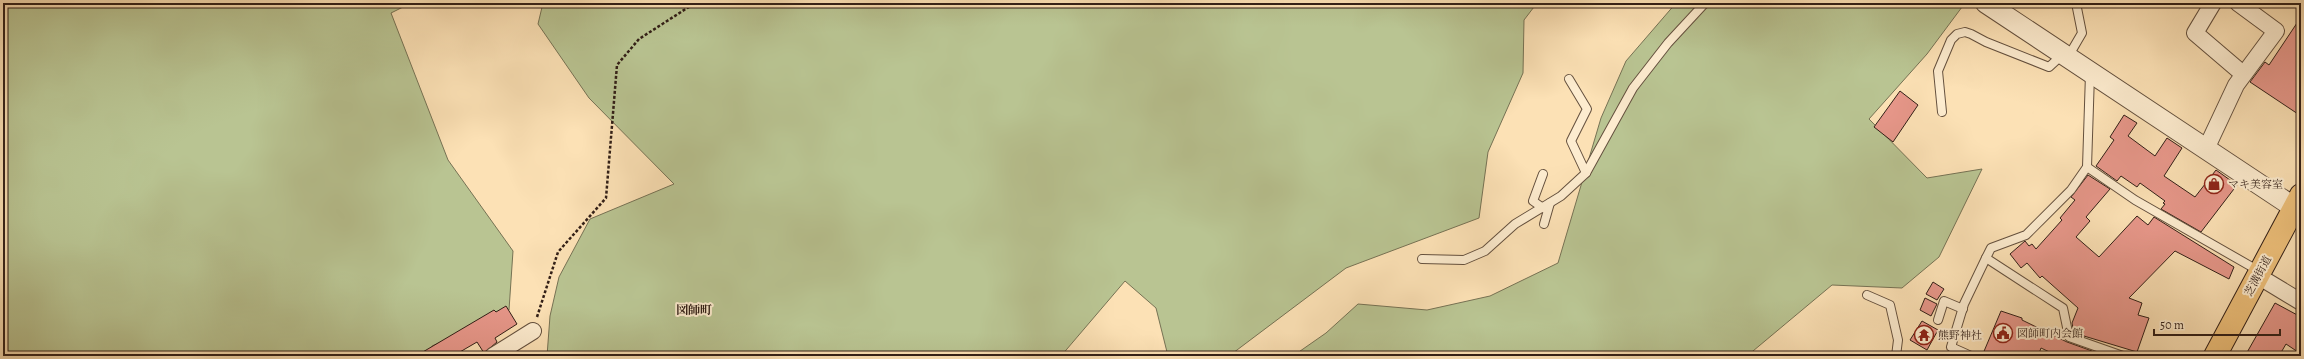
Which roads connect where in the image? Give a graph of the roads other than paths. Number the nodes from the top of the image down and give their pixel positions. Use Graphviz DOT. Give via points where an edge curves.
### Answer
graph roads {
  1 [pos="1705,3"];
  2 [pos="1986,3"];
  3 [pos="2076,3"];
  4 [pos="2213,3"];
  5 [pos="2238,3"];
  6 [pos="2065,56"];
  7 [pos="2090,72"];
  8 [pos="2243,74"];
  9 [pos="1568,79"];
  10 [pos="1942,112"];
  11 [pos="2206,149"];
  12 [pos="2087,166"];
  13 [pos="1586,173"];
  14 [pos="1543,174"];
  15 [pos="1550,203"];
  16 [pos="2299,205"];
  17 [pos="1542,208"];
  18 [pos="1544,224"];
  19 [pos="1986,258"];
  20 [pos="1422,259"];
  21 [pos="2259,274"];
  22 [pos="1867,295"];
  23 [pos="2301,302"];
  24 [pos="1963,309"];
  25 [pos="1938,320"];
  26 [pos="533,331"];
  27 [pos="493,356"];
  28 [pos="1896,356"];
  29 [pos="1971,356"];
  30 [pos="2123,356"];
  31 [pos="2215,356"];
  1 -- 13 [label="lane" via="1668,43 1633,88"];
  2 -- 6 [label="street"];
  3 -- 6 [label="lane" via="2082,33"];
  4 -- 8 [label="street" via="2195,33"];
  5 -- 8 [label="street" via="2276,31"];
  6 -- 7 [label="street"];
  6 -- 10 [label="lane" via="2049,67 1971,34 1957,34 1951,40 1938,71"];
  7 -- 11 [label="street"];
  7 -- 12 [label="lane"];
  8 -- 11 [label="street"];
  9 -- 13 [label="lane" via="1587,109 1571,141"];
  11 -- 16 [label="street"];
  12 -- 19 [label="lane" via="2071,190 2026,235 1991,248"];
  12 -- 21 [label="lane" via="2135,200"];
  13 -- 15 [label="lane"];
  14 -- 17 [label="lane" via="1533,201"];
  15 -- 17 [label="lane"];
  15 -- 18 [label="lane"];
  16 -- 21 [label="main road, 芝溝街道"];
  17 -- 20 [label="lane" via="1514,224 1485,251 1464,260"];
  19 -- 24 [label="lane"];
  19 -- 30 [label="lane" via="2063,308 2069,337"];
  21 -- 23 [label="street"];
  21 -- 31 [label="main road, 芝溝街道"];
  22 -- 28 [label="lane" via="1890,305 1898,340"];
  24 -- 25 [label="lane" via="1944,301"];
  24 -- 29 [label="lane" via="1950,347"];
  26 -- 27 [label="street"];
}
